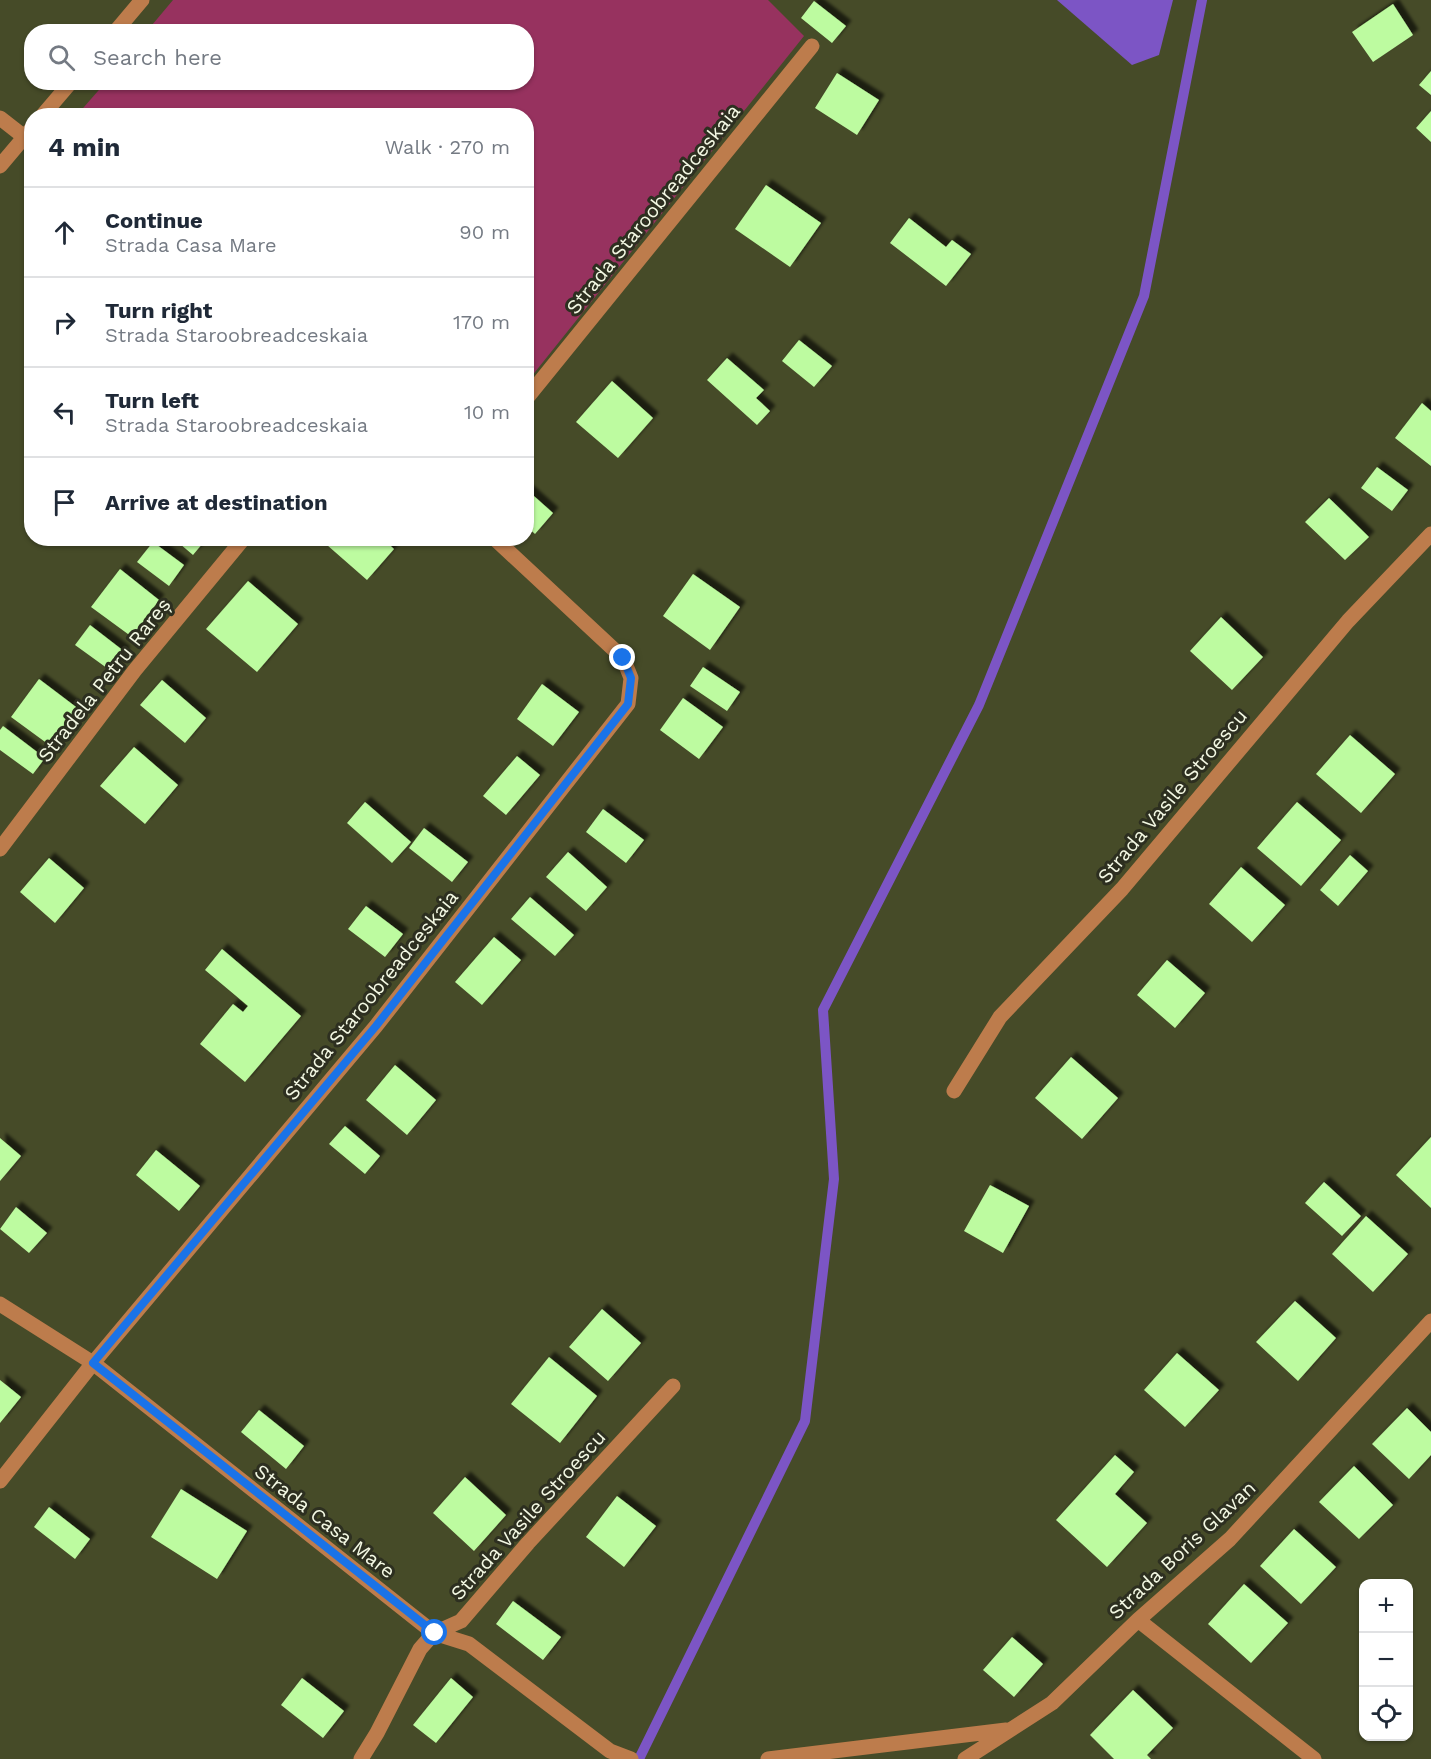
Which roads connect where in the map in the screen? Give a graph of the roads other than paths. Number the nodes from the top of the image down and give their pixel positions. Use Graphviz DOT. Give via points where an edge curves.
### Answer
graph roads {
  1 [pos="142,0"];
  2 [pos="122,24"];
  3 [pos="812,45"];
  4 [pos="64,90"];
  5 [pos="49,108"];
  6 [pos="0,118"];
  7 [pos="24,133"];
  8 [pos="24,141"];
  9 [pos="0,166"];
  10 [pos="534,389"];
  11 [pos="1431,534"];
  12 [pos="237,546"];
  13 [pos="503,546"];
  14 [pos="0,849"];
  15 [pos="954,1091"];
  16 [pos="0,1304"];
  17 [pos="1431,1321"];
  18 [pos="93,1363"];
  19 [pos="673,1386"];
  20 [pos="0,1481"];
  21 [pos="1138,1620"];
  22 [pos="435,1633"];
  23 [pos="1009,1730"];
  24 [pos="361,1759"];
  25 [pos="631,1759"];
  26 [pos="768,1759"];
  27 [pos="965,1759"];
  28 [pos="1314,1759"];
  1 -- 2 [label="street"];
  3 -- 10 [label="street, Strada Staroobreadceskaia"];
  4 -- 5 [label="street"];
  6 -- 7 [label="street"];
  8 -- 9 [label="street"];
  11 -- 15 [label="street, Strada Vasile Stroescu" via="1348,621 1122,889 1000,1017"];
  12 -- 14 [label="street, Stradela Petru Rareș" via="135,670"];
  13 -- 18 [label="street, Strada Staroobreadceskaia" via="623,658 631,678 628,704 376,1026"];
  16 -- 18 [label="street, Strada Casa Mare"];
  17 -- 21 [label="street, Strada Boris Glavan" via="1230,1539"];
  18 -- 20 [label="street, Strada Staroobreadceskaia"];
  18 -- 22 [label="street, Strada Casa Mare"];
  19 -- 22 [label="street, Strada Vasile Stroescu" via="461,1621"];
  21 -- 23 [label="street, Strada Boris Glavan" via="1052,1703"];
  21 -- 28 [label="street"];
  22 -- 24 [label="street, Strada Vasile Stroescu" via="420,1649"];
  22 -- 25 [label="street, Strada Casa Mare" via="469,1644 610,1751"];
  23 -- 26 [label="street"];
  23 -- 27 [label="street, Strada Boris Glavan"];
}
